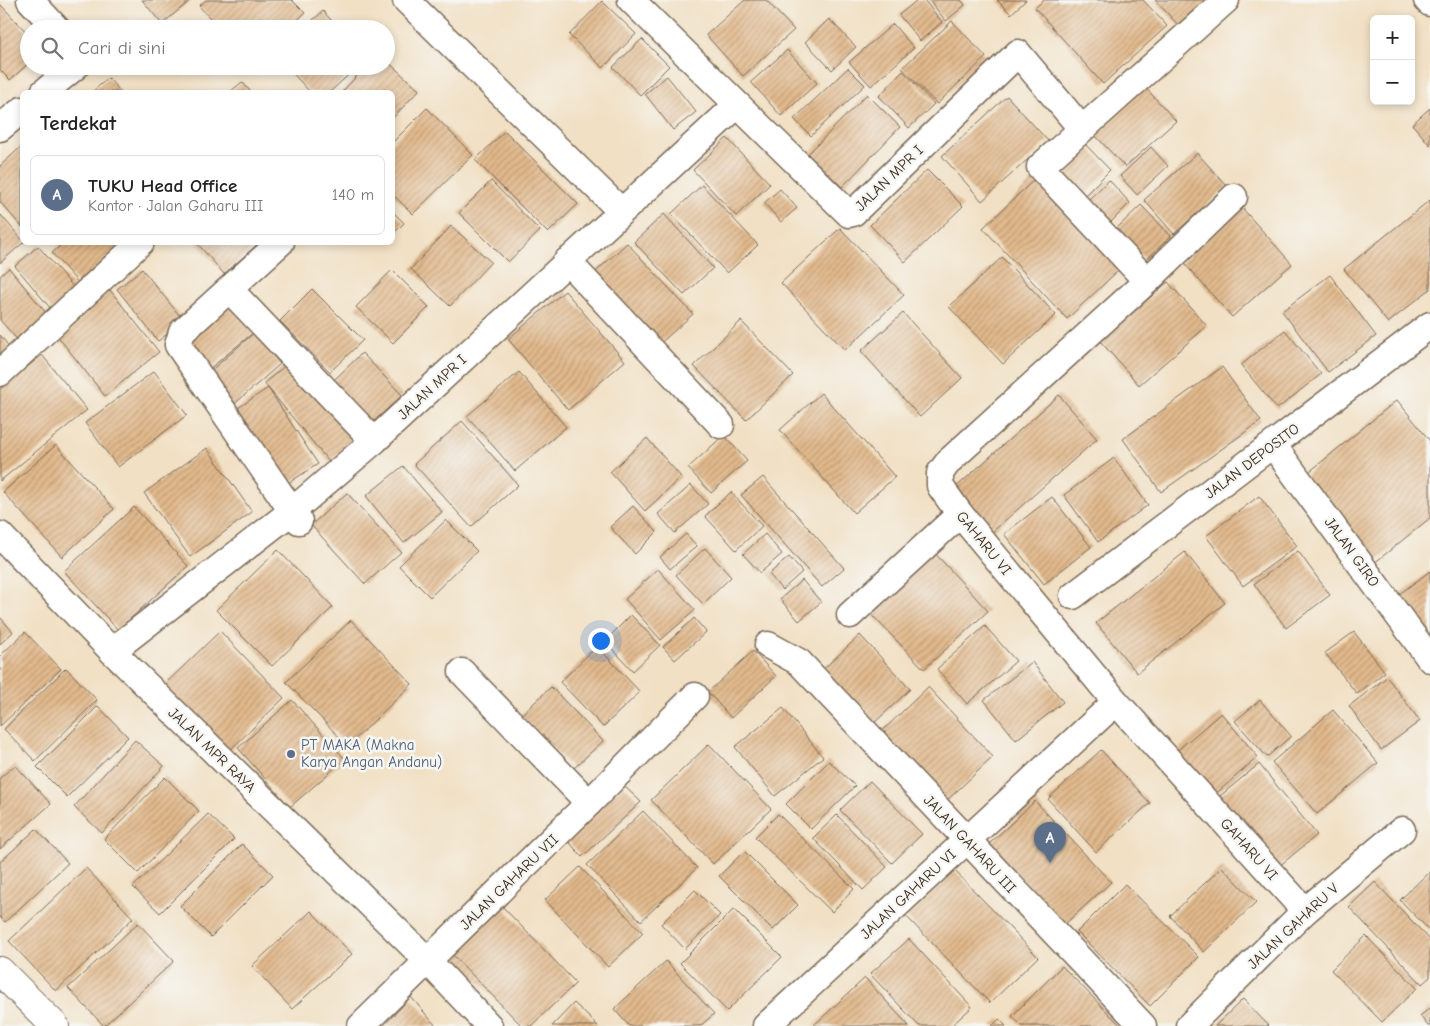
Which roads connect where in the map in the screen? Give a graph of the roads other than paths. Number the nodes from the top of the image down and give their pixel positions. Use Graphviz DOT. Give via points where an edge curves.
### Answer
graph roads {
  1 [pos="30,0"];
  2 [pos="406,0"];
  3 [pos="631,0"];
  4 [pos="1226,0"];
  5 [pos="1427,0"];
  6 [pos="1430,3"];
  7 [pos="49,20"];
  8 [pos="65,75"];
  9 [pos="46,90"];
  10 [pos="737,105"];
  11 [pos="20,112"];
  12 [pos="0,128"];
  13 [pos="1081,128"];
  14 [pos="1234,197"];
  15 [pos="621,211"];
  16 [pos="138,245"];
  17 [pos="278,245"];
  18 [pos="567,261"];
  19 [pos="1147,281"];
  20 [pos="230,290"];
  21 [pos="1426,337"];
  22 [pos="0,373"];
  23 [pos="721,425"];
  24 [pos="374,441"];
  25 [pos="1273,445"];
  26 [pos="960,514"];
  27 [pos="295,516"];
  28 [pos="0,535"];
  29 [pos="1073,596"];
  30 [pos="850,615"];
  31 [pos="768,646"];
  32 [pos="112,651"];
  33 [pos="1430,660"];
  34 [pos="462,672"];
  35 [pos="695,696"];
  36 [pos="1116,702"];
  37 [pos="589,803"];
  38 [pos="1402,830"];
  39 [pos="966,840"];
  40 [pos="1305,911"];
  41 [pos="428,961"];
  42 [pos="0,971"];
  43 [pos="55,1026"];
  44 [pos="361,1026"];
  45 [pos="489,1026"];
  46 [pos="766,1026"];
  47 [pos="1143,1026"];
  48 [pos="1189,1026"];
  1 -- 7 [label="street"];
  2 -- 15 [label="street"];
  3 -- 10 [label="street, JALAN MPR I"];
  4 -- 13 [label="street"];
  5 -- 6 [label="street"];
  8 -- 9 [label="street"];
  10 -- 13 [label="street, JALAN MPR I" via="852,214 1018,53"];
  10 -- 15 [label="street, JALAN MPR I"];
  11 -- 12 [label="street"];
  13 -- 19 [label="street" via="1041,164 1041,170"];
  14 -- 19 [label="street, GAHARU VI"];
  15 -- 18 [label="street, JALAN MPR I"];
  16 -- 22 [label="street"];
  17 -- 20 [label="street"];
  18 -- 23 [label="street"];
  18 -- 24 [label="street, JALAN MPR I"];
  19 -- 26 [label="street, GAHARU VI" via="940,473 940,486"];
  20 -- 24 [label="street"];
  20 -- 27 [label="street" via="182,332 178,345"];
  21 -- 25 [label="street, JALAN DEPOSITO"];
  24 -- 27 [label="street, JALAN MPR I"];
  25 -- 29 [label="street, JALAN DEPOSITO"];
  25 -- 33 [label="street, JALAN GIRO"];
  26 -- 30 [label="street"];
  26 -- 36 [label="street, GAHARU VI"];
  27 -- 32 [label="street, JALAN MPR I"];
  28 -- 32 [label="street, JALAN MPR RAYA"];
  31 -- 39 [label="street, JALAN GAHARU III" via="799,662"];
  32 -- 41 [label="street, JALAN MPR RAYA"];
  34 -- 37 [label="street"];
  35 -- 37 [label="street, JALAN GAHARU VII"];
  36 -- 39 [label="street, JALAN GAHARU VI"];
  36 -- 40 [label="street, GAHARU VI"];
  37 -- 41 [label="street, JALAN GAHARU VII"];
  38 -- 40 [label="street, JALAN GAHARU V"];
  39 -- 46 [label="street, JALAN GAHARU VI"];
  39 -- 47 [label="street, JALAN GAHARU III"];
  40 -- 48 [label="street, JALAN GAHARU V"];
  41 -- 44 [label="street, JALAN GAHARU VII"];
  41 -- 45 [label="street, JALAN MPR RAYA"];
  42 -- 43 [label="street"];
}
